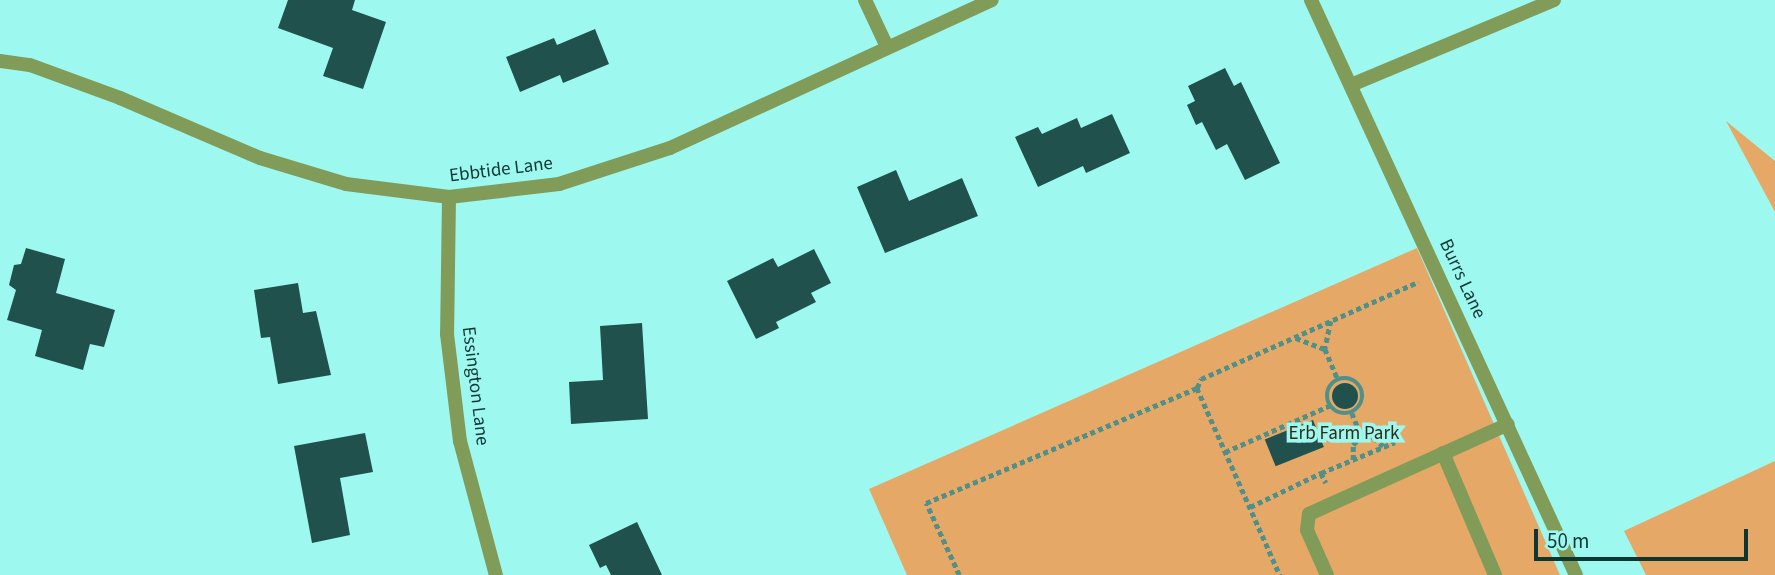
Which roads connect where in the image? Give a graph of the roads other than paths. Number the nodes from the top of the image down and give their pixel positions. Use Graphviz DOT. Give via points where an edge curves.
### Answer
graph roads {
  1 [pos="865,0"];
  2 [pos="992,0"];
  3 [pos="1311,0"];
  4 [pos="1554,0"];
  5 [pos="887,47"];
  6 [pos="0,61"];
  7 [pos="1350,85"];
  8 [pos="449,197"];
  9 [pos="1508,424"];
  10 [pos="1443,453"];
  11 [pos="496,575"];
  12 [pos="1327,575"];
  13 [pos="1495,575"];
  14 [pos="1576,575"];
  1 -- 5 [label="street"];
  2 -- 5 [label="street, Ebbtide Lane"];
  3 -- 7 [label="street, Burrs Lane"];
  4 -- 7 [label="street"];
  5 -- 8 [label="street, Ebbtide Lane" via="670,148 559,184"];
  6 -- 8 [label="street, Ebbtide Lane" via="30,65 120,97 260,158 346,184"];
  7 -- 9 [label="street, Burrs Lane"];
  8 -- 11 [label="street, Essington Lane" via="447,334 460,441"];
  9 -- 10 [label="street"];
  9 -- 14 [label="street, Burrs Lane"];
  10 -- 12 [label="street" via="1309,514 1307,530"];
  10 -- 13 [label="street"];
}
